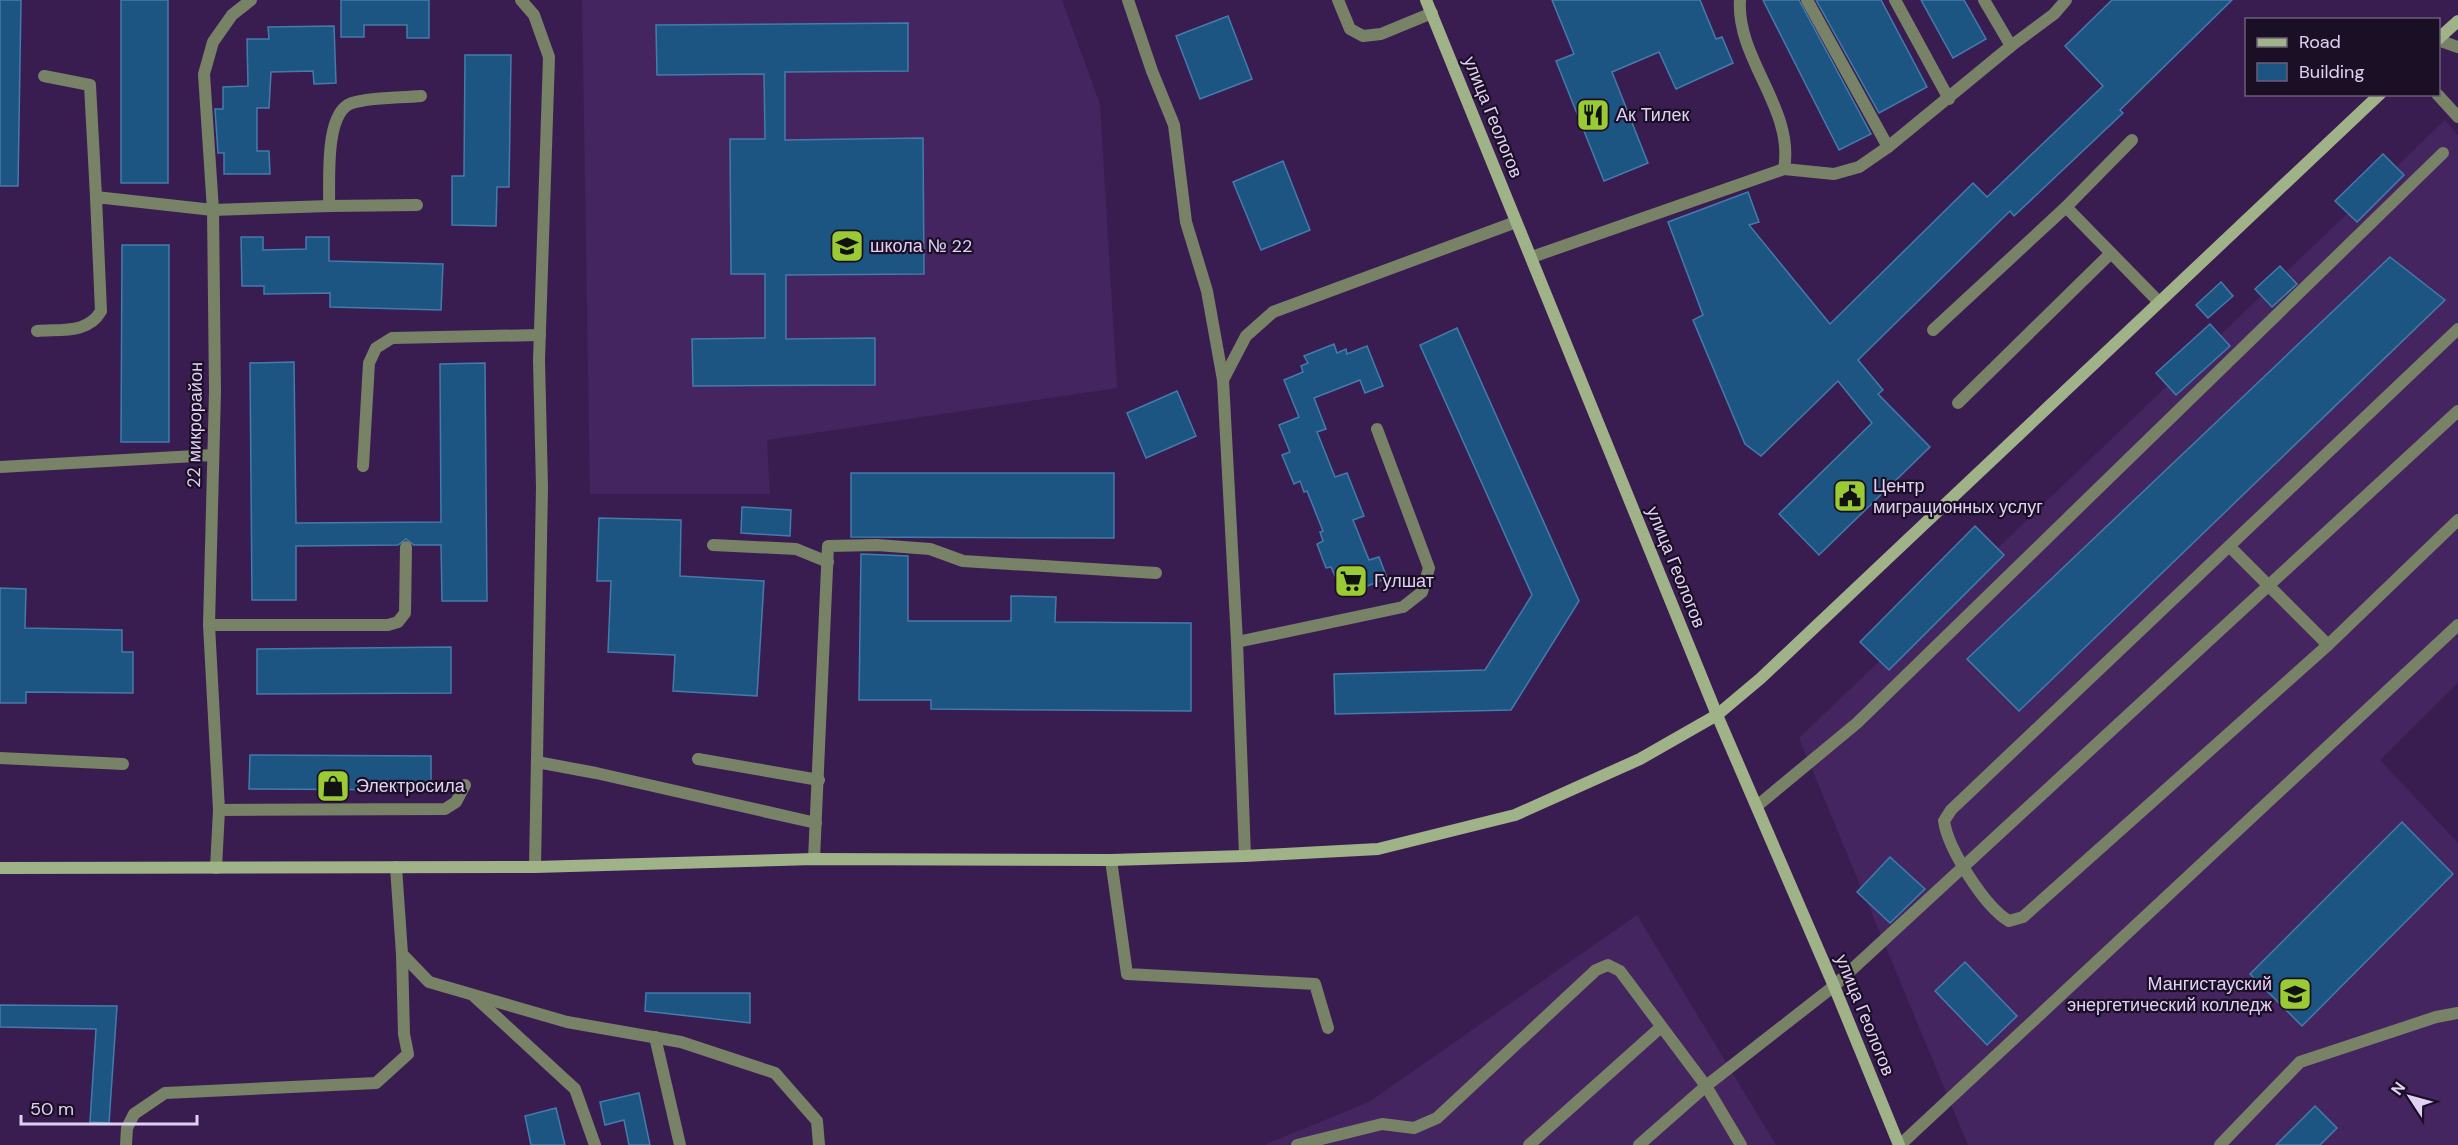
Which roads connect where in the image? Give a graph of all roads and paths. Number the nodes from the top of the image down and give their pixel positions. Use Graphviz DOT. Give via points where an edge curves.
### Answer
graph roads {
  1 [pos="251,0"];
  2 [pos="521,0"];
  3 [pos="1128,0"];
  4 [pos="1338,0"];
  5 [pos="1426,0"];
  6 [pos="1740,0"];
  7 [pos="1807,0"];
  8 [pos="1895,0"];
  9 [pos="1984,0"];
  10 [pos="2066,0"];
  11 [pos="1432,13"];
  12 [pos="2458,21"];
  13 [pos="2440,39"];
  14 [pos="2440,40"];
  15 [pos="2011,46"];
  16 [pos="2458,47"];
  17 [pos="44,76"];
  18 [pos="421,96"];
  19 [pos="2378,96"];
  20 [pos="2439,96"];
  21 [pos="1949,99"];
  22 [pos="2458,117"];
  23 [pos="2132,140"];
  24 [pos="1888,147"];
  25 [pos="2443,153"];
  26 [pos="1784,169"];
  27 [pos="96,198"];
  28 [pos="417,205"];
  29 [pos="329,206"];
  30 [pos="2066,207"];
  31 [pos="213,210"];
  32 [pos="1516,222"];
  33 [pos="2111,253"];
  34 [pos="1532,257"];
  35 [pos="2159,302"];
  36 [pos="2458,329"];
  37 [pos="1933,330"];
  38 [pos="37,331"];
  39 [pos="540,335"];
  40 [pos="1223,380"];
  41 [pos="1958,403"];
  42 [pos="2458,411"];
  43 [pos="1377,429"];
  44 [pos="213,455"];
  45 [pos="363,466"];
  46 [pos="0,467"];
  47 [pos="2458,520"];
  48 [pos="713,545"];
  49 [pos="406,547"];
  50 [pos="2230,547"];
  51 [pos="828,562"];
  52 [pos="1156,573"];
  53 [pos="2270,585"];
  54 [pos="209,625"];
  55 [pos="2458,625"];
  56 [pos="1237,642"];
  57 [pos="2328,645"];
  58 [pos="1717,715"];
  59 [pos="0,758"];
  60 [pos="698,759"];
  61 [pos="537,762"];
  62 [pos="123,764"];
  63 [pos="819,780"];
  64 [pos="465,785"];
  65 [pos="1757,806"];
  66 [pos="219,810"];
  67 [pos="816,822"];
  68 [pos="1245,856"];
  69 [pos="814,859"];
  70 [pos="1111,860"];
  71 [pos="396,867"];
  72 [pos="535,867"];
  73 [pos="1964,867"];
  74 [pos="0,868"];
  75 [pos="216,868"];
  76 [pos="402,954"];
  77 [pos="1834,986"];
  78 [pos="472,994"];
  79 [pos="2458,1013"];
  80 [pos="1661,1027"];
  81 [pos="1328,1028"];
  82 [pos="654,1037"];
  83 [pos="1706,1086"];
  84 [pos="126,1145"];
  85 [pos="595,1145"];
  86 [pos="680,1145"];
  87 [pos="819,1145"];
  88 [pos="1297,1145"];
  89 [pos="1529,1145"];
  90 [pos="1640,1145"];
  91 [pos="1741,1145"];
  92 [pos="1899,1145"];
  93 [pos="2220,1145"];
  1 -- 31 [label="street, 22 микрорайон" via="232,15 213,42 204,74"];
  2 -- 39 [label="street" via="534,15 549,57"];
  3 -- 40 [label="street" via="1174,125 1185,222 1207,291"];
  4 -- 11 [label="street" via="1350,29 1363,36"];
  5 -- 11 [label="main road, улица Геологов"];
  6 -- 26 [label="street" via="1738,21 1782,127 1787,151"];
  7 -- 24 [label="street"];
  8 -- 21 [label="street"];
  9 -- 15 [label="street"];
  10 -- 15 [label="street" via="2054,14"];
  11 -- 32 [label="main road, улица Геологов"];
  12 -- 13 [label="main road"];
  14 -- 16 [label="street"];
  15 -- 21 [label="street"];
  17 -- 27 [label="street" via="90,85"];
  18 -- 29 [label="street" via="351,103 338,111 333,125"];
  19 -- 35 [label="main road"];
  20 -- 22 [label="street"];
  21 -- 24 [label="street"];
  23 -- 30 [label="street"];
  24 -- 26 [label="street" via="1859,167 1834,174"];
  25 -- 65 [label="street" via="1857,723"];
  26 -- 34 [label="street"];
  27 -- 31 [label="street"];
  27 -- 38 [label="street" via="101,311 95,322 86,327"];
  28 -- 29 [label="street"];
  29 -- 31 [label="street"];
  30 -- 33 [label="street"];
  30 -- 37 [label="street"];
  31 -- 44 [label="street, 22 микрорайон"];
  32 -- 34 [label="main road, улица Геологов"];
  32 -- 40 [label="street" via="1273,312 1246,336"];
  33 -- 35 [label="street"];
  33 -- 41 [label="street"];
  34 -- 58 [label="main road, улица Геологов"];
  35 -- 58 [label="main road" via="1761,678"];
  36 -- 50 [label="street"];
  39 -- 45 [label="street" via="392,338 376,348 369,363"];
  39 -- 61 [label="street" via="542,487"];
  40 -- 56 [label="street"];
  42 -- 53 [label="street"];
  43 -- 56 [label="street" via="1429,568 1422,592 1403,607"];
  44 -- 46 [label="street"];
  44 -- 54 [label="street, 22 микрорайон"];
  47 -- 57 [label="street"];
  48 -- 51 [label="street" via="796,549"];
  49 -- 54 [label="street" via="405,613 398,622"];
  50 -- 53 [label="street"];
  50 -- 73 [label="street" via="1951,810 1944,821 1946,834"];
  51 -- 52 [label="street" via="828,546 877,545 930,549 963,561"];
  51 -- 63 [label="street"];
  53 -- 57 [label="street"];
  53 -- 73 [label="street"];
  54 -- 66 [label="street, 22 микрорайон"];
  55 -- 92 [label="street"];
  56 -- 68 [label="street"];
  57 -- 73 [label="street" via="2023,917 2010,921 1998,915"];
  58 -- 65 [label="main road, улица Геологов"];
  58 -- 68 [label="main road" via="1640,759 1515,815 1378,849"];
  59 -- 62 [label="street"];
  60 -- 63 [label="street"];
  61 -- 67 [label="street"];
  61 -- 72 [label="street"];
  63 -- 67 [label="street"];
  64 -- 66 [label="street" via="456,802 445,809"];
  65 -- 77 [label="main road, улица Геологов"];
  66 -- 75 [label="street, 22 микрорайон"];
  67 -- 69 [label="street"];
  68 -- 70 [label="main road"];
  69 -- 70 [label="main road"];
  69 -- 72 [label="main road"];
  70 -- 81 [label="street" via="1127,974 1314,984"];
  71 -- 72 [label="main road"];
  71 -- 75 [label="main road"];
  71 -- 76 [label="street"];
  73 -- 77 [label="street"];
  74 -- 75 [label="main road"];
  76 -- 78 [label="street" via="429,982"];
  76 -- 84 [label="street" via="408,1054 386,1077 376,1083 165,1093 134,1114 127,1128"];
  77 -- 83 [label="street"];
  77 -- 92 [label="main road, улица Геологов"];
  78 -- 82 [label="street" via="567,1022"];
  78 -- 85 [label="street" via="575,1089"];
  79 -- 93 [label="street" via="2300,1062"];
  80 -- 83 [label="street"];
  80 -- 88 [label="street" via="1620,970 1608,964 1596,970 1437,1118 1414,1128 1382,1124"];
  80 -- 89 [label="street"];
  82 -- 86 [label="street"];
  82 -- 87 [label="street" via="775,1073 817,1121"];
  83 -- 90 [label="street"];
  83 -- 91 [label="street"];
}
